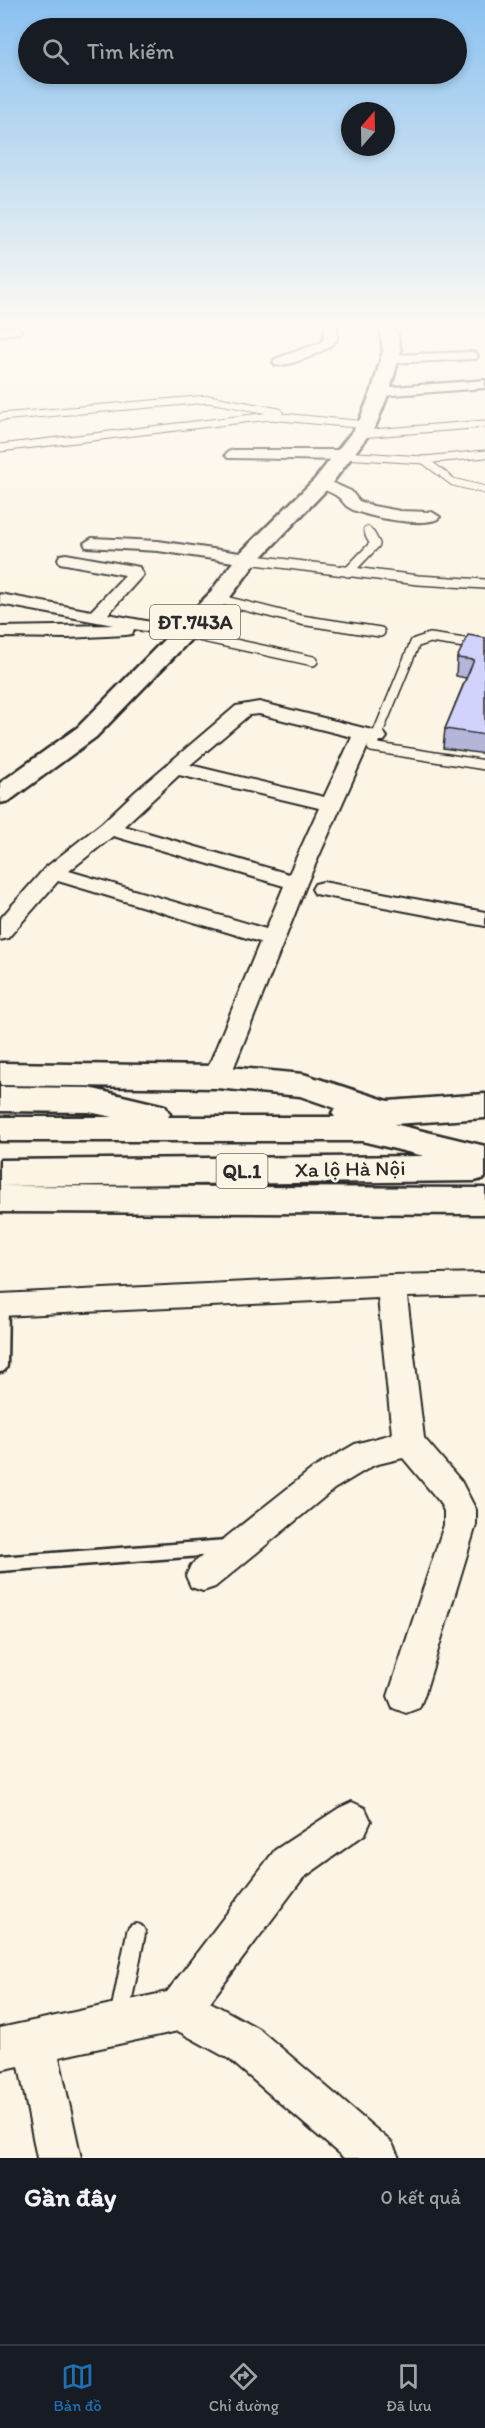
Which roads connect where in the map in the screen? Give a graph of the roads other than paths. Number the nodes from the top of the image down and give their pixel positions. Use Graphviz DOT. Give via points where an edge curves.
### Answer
graph roads {
  1 [pos="197,425"];
  2 [pos="335,425"];
  3 [pos="366,425"];
  4 [pos="471,425"];
  5 [pos="364,430"];
  6 [pos="0,448"];
  7 [pos="233,454"];
  8 [pos="485,454"];
  9 [pos="342,455"];
  10 [pos="424,460"];
  11 [pos="322,483"];
  12 [pos="485,490"];
  13 [pos="432,517"];
  14 [pos="367,530"];
  15 [pos="92,543"];
  16 [pos="66,559"];
  17 [pos="247,559"];
  18 [pos="348,572"];
  19 [pos="485,584"];
  20 [pos="0,599"];
  21 [pos="217,599"];
  22 [pos="97,615"];
  23 [pos="155,629"];
  24 [pos="0,632"];
  25 [pos="380,632"];
  26 [pos="184,633"];
  27 [pos="485,646"];
  28 [pos="313,661"];
  29 [pos="370,736"];
  30 [pos="485,765"];
  31 [pos="176,768"];
  32 [pos="0,795"];
  33 [pos="331,805"];
  34 [pos="110,828"];
  35 [pos="53,873"];
  36 [pos="296,883"];
  37 [pos="323,889"];
  38 [pos="485,919"];
  39 [pos="0,933"];
  40 [pos="274,939"];
  41 [pos="0,1074"];
  42 [pos="217,1077"];
  43 [pos="0,1099"];
  44 [pos="485,1106"];
  45 [pos="388,1113"];
  46 [pos="90,1114"];
  47 [pos="0,1115"];
  48 [pos="0,1129"];
  49 [pos="485,1158"];
  50 [pos="485,1168"];
  51 [pos="0,1173"];
  52 [pos="0,1199"];
  53 [pos="485,1201"];
  54 [pos="485,1284"];
  55 [pos="391,1286"];
  56 [pos="0,1305"];
  57 [pos="0,1365"];
  58 [pos="409,1443"];
  59 [pos="240,1546"];
  60 [pos="0,1564"];
  61 [pos="203,1576"];
  62 [pos="406,1696"];
  63 [pos="352,1821"];
  64 [pos="136,1933"];
  65 [pos="179,2010"];
  66 [pos="118,2022"];
  67 [pos="18,2045"];
  68 [pos="59,2158"];
  69 [pos="377,2158"];
  1 -- 6 [label="lane"];
  2 -- 5 [label="lane"];
  3 -- 5 [label="main road, ĐT.743A"];
  4 -- 5 [label="lane"];
  5 -- 9 [label="main road, ĐT.743A"];
  7 -- 9 [label="street"];
  8 -- 10 [label="lane"];
  9 -- 10 [label="lane"];
  9 -- 11 [label="main road, ĐT.743A"];
  10 -- 12 [label="lane" via="453,482"];
  11 -- 13 [label="street" via="369,510"];
  11 -- 17 [label="main road, ĐT.743A"];
  14 -- 18 [label="lane" via="375,544"];
  15 -- 17 [label="street" via="158,546"];
  16 -- 22 [label="street" via="133,571 134,575"];
  17 -- 18 [label="lane"];
  17 -- 21 [label="main road, ĐT.743A"];
  18 -- 19 [label="lane"];
  20 -- 22 [label="street"];
  21 -- 25 [label="lane" via="301,620"];
  21 -- 26 [label="main road, ĐT.743A"];
  22 -- 23 [label="street"];
  23 -- 24 [label="street"];
  23 -- 26 [label="street"];
  26 -- 28 [label="lane"];
  26 -- 32 [label="main road, ĐT.743A" via="87,732"];
  27 -- 29 [label="lane" via="430,638 415,643"];
  29 -- 30 [label="lane" via="372,747"];
  29 -- 31 [label="street" via="248,708"];
  29 -- 33 [label="street"];
  31 -- 33 [label="street"];
  31 -- 34 [label="street"];
  33 -- 36 [label="street"];
  34 -- 35 [label="street"];
  34 -- 36 [label="street"];
  35 -- 39 [label="street"];
  35 -- 40 [label="street"];
  36 -- 40 [label="street"];
  37 -- 38 [label="street"];
  40 -- 42 [label="street"];
  41 -- 42 [label="main road, QL.1"];
  42 -- 45 [label="main road, QL.1" via="303,1085"];
  43 -- 46 [label="main road, QL.1"];
  44 -- 45 [label="main road, QL.1"];
  45 -- 46 [label="main road, QL.1"];
  46 -- 47 [label="main road, QL.1"];
  46 -- 48 [label="main road, QL.1"];
  46 -- 49 [label="main road, Xa lộ Hà Nội / QL.1" via="362,1129"];
  50 -- 51 [label="main road, Xa lộ Hà Nội / QL.1"];
  52 -- 53 [label="main road, Xa lộ Hà Nội / QL.1"];
  54 -- 55 [label="street"];
  55 -- 56 [label="street"];
  55 -- 58 [label="street"];
  56 -- 57 [label="lane"];
  58 -- 59 [label="street" via="366,1454 323,1479"];
  58 -- 62 [label="street" via="450,1491 460,1510 460,1525"];
  59 -- 60 [label="lane"];
  59 -- 61 [label="street"];
  63 -- 65 [label="street" via="289,1864"];
  64 -- 66 [label="lane"];
  65 -- 66 [label="street"];
  65 -- 69 [label="street" via="244,2044"];
  66 -- 67 [label="street"];
  67 -- 68 [label="street"];
}
